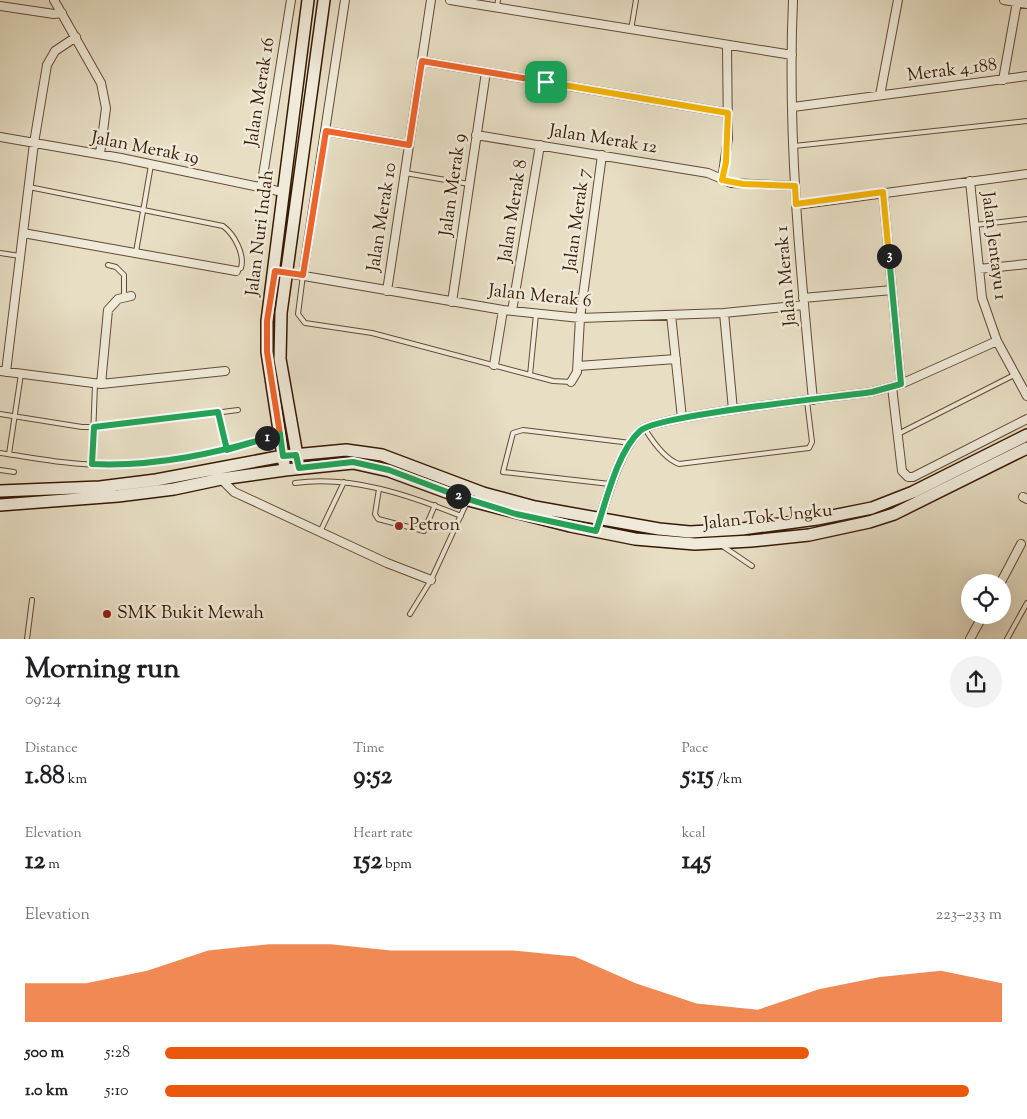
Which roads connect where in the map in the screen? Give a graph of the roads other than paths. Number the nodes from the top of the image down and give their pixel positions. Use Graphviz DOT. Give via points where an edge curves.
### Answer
graph roads {
  1 [pos="54,0"];
  2 [pos="291,0"];
  3 [pos="308,0"];
  4 [pos="324,0"];
  5 [pos="345,0"];
  6 [pos="432,0"];
  7 [pos="450,0"];
  8 [pos="636,0"];
  9 [pos="793,0"];
  10 [pos="898,0"];
  11 [pos="1004,0"];
  12 [pos="1017,2"];
  13 [pos="497,4"];
  14 [pos="1027,4"];
  15 [pos="0,6"];
  16 [pos="62,13"];
  17 [pos="631,30"];
  18 [pos="76,37"];
  19 [pos="727,45"];
  20 [pos="792,55"];
  21 [pos="422,61"];
  22 [pos="486,72"];
  23 [pos="1027,76"];
  24 [pos="1003,80"];
  25 [pos="880,95"];
  26 [pos="793,108"];
  27 [pos="728,113"];
  28 [pos="1027,121"];
  29 [pos="326,131"];
  30 [pos="476,135"];
  31 [pos="0,137"];
  32 [pos="34,143"];
  33 [pos="409,145"];
  34 [pos="540,145"];
  35 [pos="794,146"];
  36 [pos="100,154"];
  37 [pos="602,155"];
  38 [pos="151,165"];
  39 [pos="405,173"];
  40 [pos="1027,174"];
  41 [pos="722,180"];
  42 [pos="970,181"];
  43 [pos="469,184"];
  44 [pos="29,186"];
  45 [pos="795,186"];
  46 [pos="261,188"];
  47 [pos="283,192"];
  48 [pos="883,192"];
  49 [pos="796,204"];
  50 [pos="144,210"];
  51 [pos="1027,219"];
  52 [pos="974,225"];
  53 [pos="22,232"];
  54 [pos="136,252"];
  55 [pos="0,253"];
  56 [pos="20,256"];
  57 [pos="1027,264"];
  58 [pos="108,265"];
  59 [pos="978,269"];
  60 [pos="236,271"];
  61 [pos="275,271"];
  62 [pos="287,272"];
  63 [pos="303,275"];
  64 [pos="892,290"];
  65 [pos="387,291"];
  66 [pos="128,297"];
  67 [pos="804,301"];
  68 [pos="452,302"];
  69 [pos="503,310"];
  70 [pos="512,311"];
  71 [pos="724,313"];
  72 [pos="536,314"];
  73 [pos="671,315"];
  74 [pos="580,318"];
  75 [pos="997,341"];
  76 [pos="676,360"];
  77 [pos="494,365"];
  78 [pos="578,366"];
  79 [pos="3,371"];
  80 [pos="225,372"];
  81 [pos="21,374"];
  82 [pos="1016,374"];
  83 [pos="530,375"];
  84 [pos="571,382"];
  85 [pos="98,384"];
  86 [pos="901,384"];
  87 [pos="892,387"];
  88 [pos="1026,394"];
  89 [pos="810,401"];
  90 [pos="238,410"];
  91 [pos="733,410"];
  92 [pos="218,412"];
  93 [pos="0,414"];
  94 [pos="14,417"];
  95 [pos="682,418"];
  96 [pos="1027,419"];
  97 [pos="94,427"];
  98 [pos="644,428"];
  99 [pos="280,434"];
  100 [pos="898,434"];
  101 [pos="1027,435"];
  102 [pos="631,443"];
  103 [pos="1027,448"];
  104 [pos="227,450"];
  105 [pos="0,453"];
  106 [pos="9,454"];
  107 [pos="296,455"];
  108 [pos="283,456"];
  109 [pos="92,464"];
  110 [pos="326,464"];
  111 [pos="299,468"];
  112 [pos="0,470"];
  113 [pos="286,470"];
  114 [pos="14,472"];
  115 [pos="221,479"];
  116 [pos="329,481"];
  117 [pos="344,482"];
  118 [pos="295,483"];
  119 [pos="611,488"];
  120 [pos="379,490"];
  121 [pos="0,491"];
  122 [pos="468,500"];
  123 [pos="0,505"];
  124 [pos="434,506"];
  125 [pos="461,516"];
  126 [pos="600,519"];
  127 [pos="596,531"];
  128 [pos="320,532"];
  129 [pos="717,543"];
  130 [pos="1024,546"];
  131 [pos="752,566"];
  132 [pos="1005,574"];
  133 [pos="431,580"];
  134 [pos="32,600"];
  135 [pos="1027,603"];
  136 [pos="410,614"];
  137 [pos="978,624"];
  138 [pos="27,639"];
  139 [pos="970,639"];
  140 [pos="1007,639"];
  1 -- 16 [label="street"];
  2 -- 46 [label="street, Jalan Merak 16"];
  3 -- 47 [label="main road, Jalan Nuri Indah"];
  4 -- 62 [label="main road, Jalan Nuri Indah"];
  5 -- 29 [label="street"];
  6 -- 21 [label="street, Jalan Merak 10"];
  7 -- 13 [label="street"];
  8 -- 17 [label="lane"];
  9 -- 20 [label="street, Jalan Merak 1"];
  10 -- 25 [label="street"];
  11 -- 12 [label="street"];
  12 -- 14 [label="street"];
  12 -- 24 [label="street"];
  13 -- 17 [label="street"];
  15 -- 16 [label="street"];
  16 -- 18 [label="street"];
  17 -- 19 [label="street"];
  18 -- 32 [label="street" via="55,51 47,64"];
  18 -- 36 [label="street" via="105,99 106,117"];
  19 -- 20 [label="street"];
  19 -- 27 [label="street"];
  20 -- 26 [label="street, Jalan Merak 1"];
  21 -- 22 [label="street"];
  21 -- 33 [label="street, Jalan Merak 10"];
  22 -- 27 [label="street"];
  22 -- 30 [label="street, Jalan Merak 9"];
  23 -- 24 [label="street, Merak 4_188"];
  24 -- 25 [label="street, Merak 4_188"];
  25 -- 26 [label="street, Merak 4_188"];
  26 -- 35 [label="street, Jalan Merak 1"];
  27 -- 41 [label="street"];
  28 -- 35 [label="lane"];
  29 -- 33 [label="street"];
  29 -- 63 [label="street"];
  30 -- 34 [label="street, Jalan Merak 12"];
  30 -- 43 [label="street, Jalan Merak 9"];
  31 -- 32 [label="street, Jalan Merak 19"];
  32 -- 36 [label="street, Jalan Merak 19"];
  32 -- 44 [label="street"];
  33 -- 39 [label="street, Jalan Merak 10"];
  34 -- 37 [label="street, Jalan Merak 12"];
  34 -- 70 [label="street, Jalan Merak 8"];
  35 -- 45 [label="street, Jalan Merak 1"];
  36 -- 38 [label="street, Jalan Merak 19"];
  37 -- 41 [label="street, Jalan Merak 12" via="708,173"];
  37 -- 74 [label="street, Jalan Merak 7"];
  38 -- 46 [label="street, Jalan Merak 19"];
  38 -- 50 [label="lane"];
  39 -- 43 [label="lane"];
  39 -- 65 [label="street, Jalan Merak 10"];
  40 -- 42 [label="street"];
  41 -- 45 [label="street, Jalan Merak 12"];
  42 -- 48 [label="street"];
  42 -- 52 [label="street, Jalan Jentayu 1"];
  43 -- 68 [label="street, Jalan Merak 9"];
  44 -- 50 [label="lane"];
  44 -- 53 [label="street"];
  45 -- 49 [label="street, Jalan Merak 1"];
  46 -- 47 [label="street, Jalan Merak 19"];
  47 -- 61 [label="main road, Jalan Nuri Indah"];
  48 -- 49 [label="street"];
  48 -- 64 [label="street"];
  49 -- 67 [label="street, Jalan Merak 1"];
  50 -- 54 [label="lane"];
  50 -- 60 [label="lane" via="223,226 232,234 241,254 241,268"];
  51 -- 52 [label="lane"];
  52 -- 59 [label="street, Jalan Jentayu 1"];
  53 -- 54 [label="street"];
  53 -- 56 [label="street"];
  54 -- 60 [label="street"];
  55 -- 56 [label="lane"];
  56 -- 79 [label="street"];
  57 -- 59 [label="street"];
  58 -- 66 [label="lane" via="116,267 124,275"];
  59 -- 75 [label="street, Jalan Jentayu 1" via="982,298"];
  61 -- 62 [label="street, Jalan Merak 6"];
  61 -- 99 [label="main road, Jalan Nuri Indah" via="267,321 267,352"];
  62 -- 63 [label="street, Jalan Merak 6"];
  62 -- 107 [label="main road, Jalan Nuri Indah" via="281,313 280,359"];
  63 -- 65 [label="street, Jalan Merak 6"];
  63 -- 77 [label="lane" via="298,314 305,323 372,334"];
  64 -- 67 [label="street, Jalan Merak 6"];
  64 -- 86 [label="street"];
  65 -- 68 [label="street, Jalan Merak 6"];
  66 -- 85 [label="street" via="114,302 108,310"];
  67 -- 71 [label="street, Jalan Merak 6"];
  67 -- 89 [label="street, Jalan Merak 1"];
  68 -- 69 [label="street, Jalan Merak 6"];
  69 -- 70 [label="street, Jalan Merak 6"];
  69 -- 77 [label="street"];
  70 -- 72 [label="street, Jalan Merak 6"];
  71 -- 73 [label="street, Jalan Merak 6"];
  71 -- 91 [label="street"];
  72 -- 74 [label="street, Jalan Merak 6"];
  72 -- 83 [label="lane"];
  73 -- 74 [label="street, Jalan Merak 6"];
  73 -- 76 [label="street"];
  74 -- 78 [label="street, Jalan Merak 7"];
  75 -- 82 [label="street, Jalan Jentayu 1"];
  75 -- 86 [label="street"];
  76 -- 78 [label="street"];
  76 -- 95 [label="street"];
  77 -- 83 [label="lane"];
  78 -- 84 [label="street"];
  79 -- 81 [label="street"];
  80 -- 85 [label="street"];
  81 -- 85 [label="street"];
  81 -- 94 [label="lane"];
  82 -- 88 [label="street, Jalan Jentayu 1"];
  82 -- 100 [label="lane"];
  83 -- 84 [label="lane"];
  85 -- 97 [label="lane"];
  86 -- 87 [label="street"];
  87 -- 89 [label="street"];
  87 -- 100 [label="street"];
  89 -- 91 [label="street"];
  89 -- 98 [label="lane" via="812,442 809,448 679,464 654,442"];
  90 -- 92 [label="lane"];
  91 -- 95 [label="street"];
  92 -- 97 [label="lane"];
  92 -- 104 [label="lane"];
  93 -- 94 [label="lane"];
  94 -- 97 [label="lane"];
  94 -- 106 [label="lane"];
  95 -- 98 [label="street"];
  96 -- 100 [label="street" via="913,477 902,471"];
  97 -- 109 [label="lane"];
  98 -- 102 [label="street"];
  99 -- 104 [label="lane"];
  99 -- 108 [label="main road, Jalan Nuri Indah"];
  101 -- 126 [label="main road, Jalan Tok Ungku" via="913,492 872,508 817,519 690,532"];
  102 -- 119 [label="street"];
  102 -- 119 [label="lane" via="522,430 513,434 503,472"];
  103 -- 129 [label="main road, Jalan Tok Ungku" via="915,504 869,522 809,535"];
  104 -- 109 [label="lane" via="192,457"];
  105 -- 106 [label="lane"];
  106 -- 109 [label="lane"];
  107 -- 108 [label="main road, Jalan Tok Ungku"];
  107 -- 111 [label="main road, Jalan Nuri Indah"];
  107 -- 126 [label="main road, Jalan Tok Ungku" via="346,450 382,456 483,493"];
  108 -- 113 [label="main road, Jalan Nuri Indah"];
  108 -- 121 [label="main road, Jalan Tok Ungku" via="109,486"];
  110 -- 111 [label="main road, Jalan Tok Ungku"];
  110 -- 116 [label="lane"];
  110 -- 122 [label="main road, Jalan Tok Ungku" via="353,462 389,470"];
  111 -- 113 [label="main road, Jalan Tok Ungku"];
  112 -- 114 [label="lane"];
  113 -- 115 [label="main road, Jalan Tok Ungku"];
  115 -- 123 [label="main road, Jalan Tok Ungku" via="127,495"];
  115 -- 128 [label="street" via="234,492"];
  116 -- 117 [label="lane"];
  116 -- 118 [label="lane"];
  117 -- 120 [label="lane"];
  117 -- 128 [label="lane"];
  119 -- 126 [label="street"];
  120 -- 124 [label="lane"];
  120 -- 124 [label="lane" via="375,514 378,520 424,531"];
  122 -- 125 [label="lane"];
  122 -- 127 [label="main road, Jalan Tok Ungku"];
  124 -- 125 [label="lane"];
  125 -- 133 [label="lane"];
  126 -- 127 [label="street"];
  127 -- 129 [label="main road, Jalan Tok Ungku" via="636,539"];
  128 -- 133 [label="street"];
  129 -- 131 [label="lane"];
  130 -- 132 [label="street"];
  133 -- 136 [label="lane"];
  134 -- 138 [label="lane"];
  135 -- 140 [label="lane"];
  137 -- 139 [label="street"];
}
